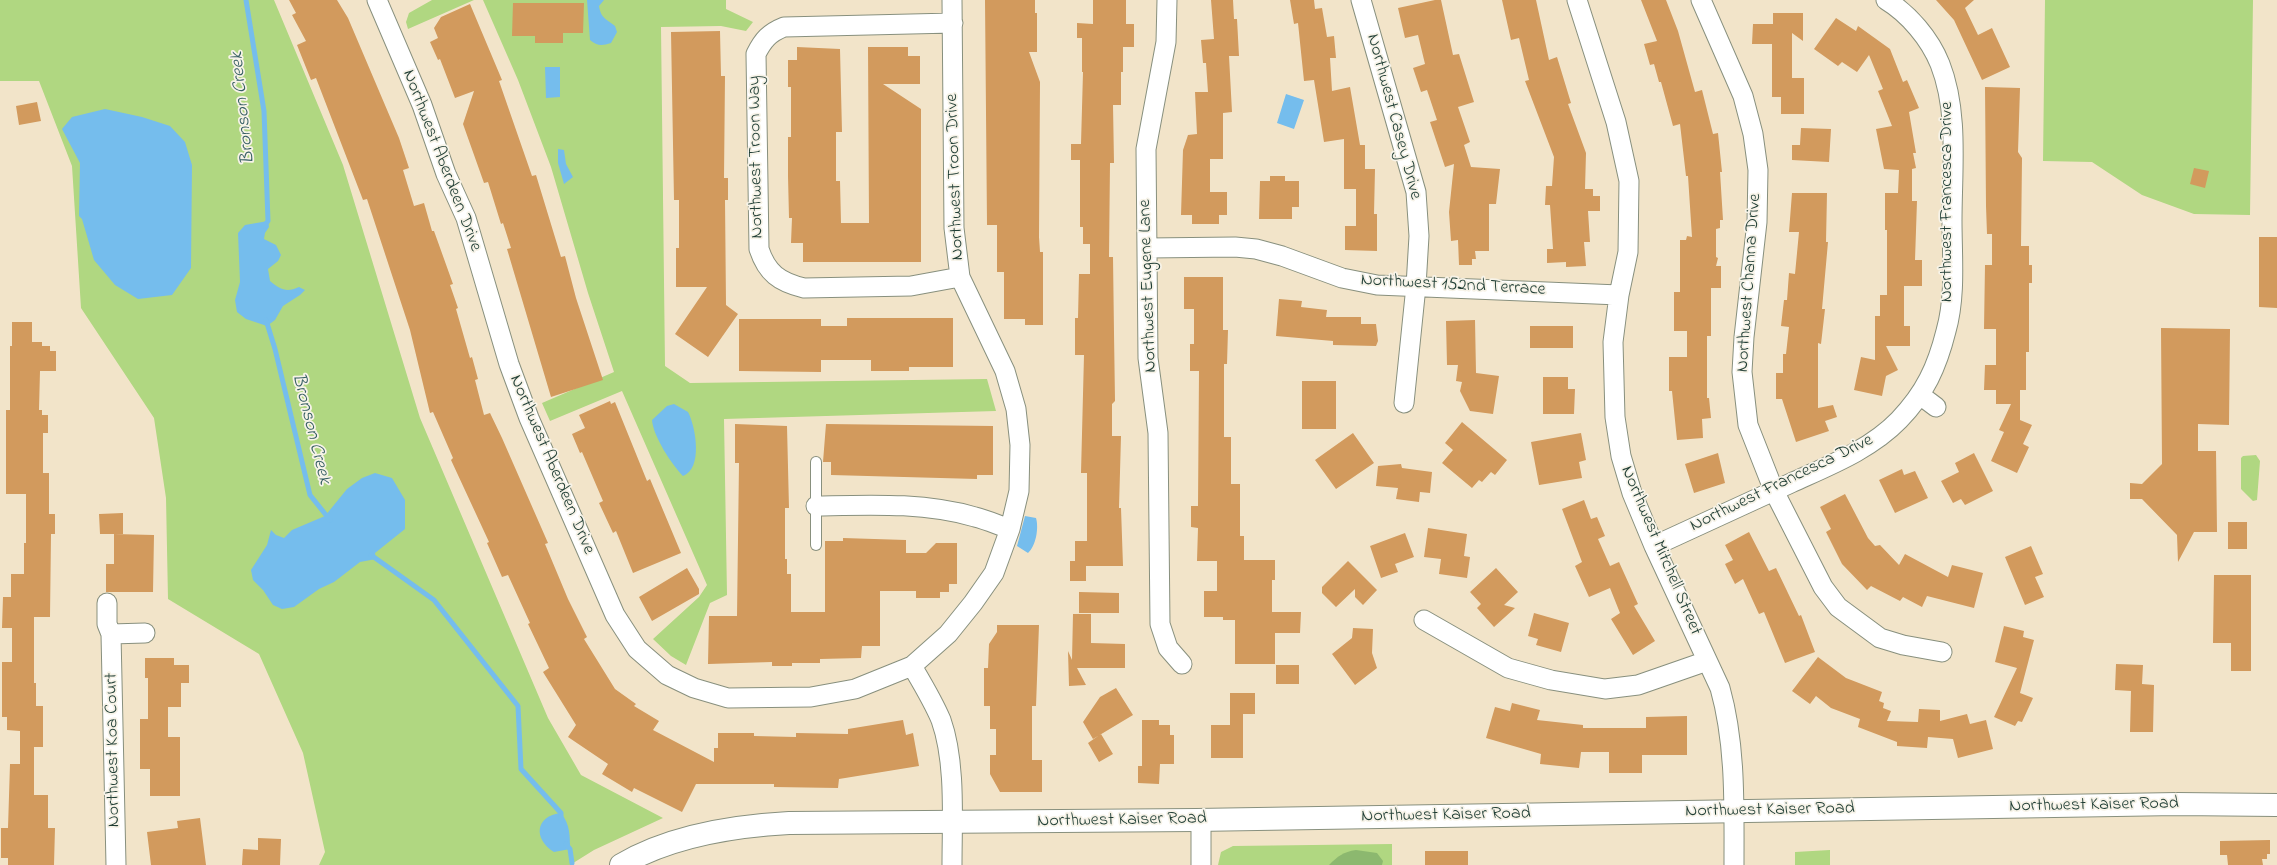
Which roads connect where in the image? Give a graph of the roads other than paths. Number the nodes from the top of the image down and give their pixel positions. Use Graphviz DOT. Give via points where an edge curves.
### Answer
graph roads {
  1 [pos="952,0"];
  2 [pos="1167,0"];
  3 [pos="1361,0"];
  4 [pos="1577,0"];
  5 [pos="1701,0"];
  6 [pos="1886,0"];
  7 [pos="382,2"];
  8 [pos="952,23"];
  9 [pos="1148,248"];
  10 [pos="960,277"];
  11 [pos="1416,286"];
  12 [pos="1619,295"];
  13 [pos="1920,395"];
  14 [pos="1404,403"];
  15 [pos="1936,407"];
  16 [pos="816,462"];
  17 [pos="1774,491"];
  18 [pos="816,506"];
  19 [pos="1010,529"];
  20 [pos="816,545"];
  21 [pos="1654,546"];
  22 [pos="107,603"];
  23 [pos="1424,620"];
  24 [pos="145,633"];
  25 [pos="111,634"];
  26 [pos="1942,652"];
  27 [pos="1706,661"];
  28 [pos="1182,664"];
  29 [pos="912,666"];
  30 [pos="2277,805"];
  31 [pos="1734,812"];
  32 [pos="1201,820"];
  33 [pos="951,822"];
  34 [pos="116,865"];
  35 [pos="622,865"];
  36 [pos="952,865"];
  37 [pos="1201,865"];
  38 [pos="1734,865"];
  1 -- 8 [label="street, Northwest Troon Drive"];
  2 -- 9 [label="street, Northwest Eugene Lane" via="1166,42 1146,149"];
  3 -- 11 [label="street, Northwest Casey Drive" via="1416,192 1419,236"];
  4 -- 12 [label="street, Northwest Mitchell Street" via="1616,122 1629,181 1628,252"];
  5 -- 17 [label="street, Northwest Channa Drive" via="1743,96 1753,134 1758,170 1757,222 1742,372 1748,425"];
  6 -- 13 [label="street, Northwest Francesca Drive" via="1912,22 1930,44 1942,70 1951,118 1951,292 1947,329 1932,376"];
  7 -- 29 [label="street, Northwest Aberdeen Drive" via="446,174 466,218 509,364 529,418 615,615 637,649 667,675 694,688 728,698 811,697 855,689"];
  8 -- 10 [label="street, Northwest Troon Drive" via="954,228"];
  8 -- 10 [label="street, Northwest Troon Way" via="784,27 772,32 763,41 756,54 759,249 764,265 776,276 787,284 804,288 911,286"];
  9 -- 11 [label="street, Northwest 152nd Terrace" via="1256,249 1342,278 1377,285"];
  9 -- 28 [label="street, Northwest Eugene Lane" via="1148,358 1158,433 1160,624 1168,648"];
  10 -- 19 [label="street, Northwest Troon Drive" via="1005,371 1016,410 1020,445 1019,491"];
  11 -- 12 [label="street, Northwest 152nd Terrace"];
  11 -- 14 [label="street, Northwest Casey Drive"];
  12 -- 21 [label="street, Northwest Mitchell Street" via="1613,342 1617,433 1632,493"];
  13 -- 15 [label="street"];
  13 -- 17 [label="street, Northwest Francesca Drive" via="1898,421 1875,440"];
  16 -- 18 [label="lane"];
  17 -- 21 [label="street, Northwest Francesca Drive"];
  17 -- 26 [label="street, Northwest Channa Drive" via="1823,587 1838,608 1880,638"];
  18 -- 19 [label="street" via="878,504 919,507 976,517"];
  18 -- 20 [label="lane"];
  19 -- 29 [label="street, Northwest Troon Drive" via="994,573 973,603 948,634"];
  21 -- 27 [label="street, Northwest Mitchell Street"];
  22 -- 25 [label="street, Northwest Koa Court" via="107,624"];
  23 -- 27 [label="street" via="1508,668 1551,680 1605,689 1638,685"];
  24 -- 25 [label="street"];
  25 -- 34 [label="street, Northwest Koa Court"];
  27 -- 31 [label="street, Northwest Mitchell Street" via="1720,688 1726,709 1731,738"];
  29 -- 33 [label="street" via="933,702 942,727 951,778"];
  30 -- 31 [label="main road, Northwest Kaiser Road" via="2162,804"];
  31 -- 32 [label="main road, Northwest Kaiser Road"];
  31 -- 38 [label="street, Northwest Mitchell Street"];
  32 -- 33 [label="main road, Northwest Kaiser Road"];
  32 -- 37 [label="street"];
  33 -- 35 [label="main road, Northwest Kaiser Road" via="750,825 675,842"];
  33 -- 36 [label="street"];
}
